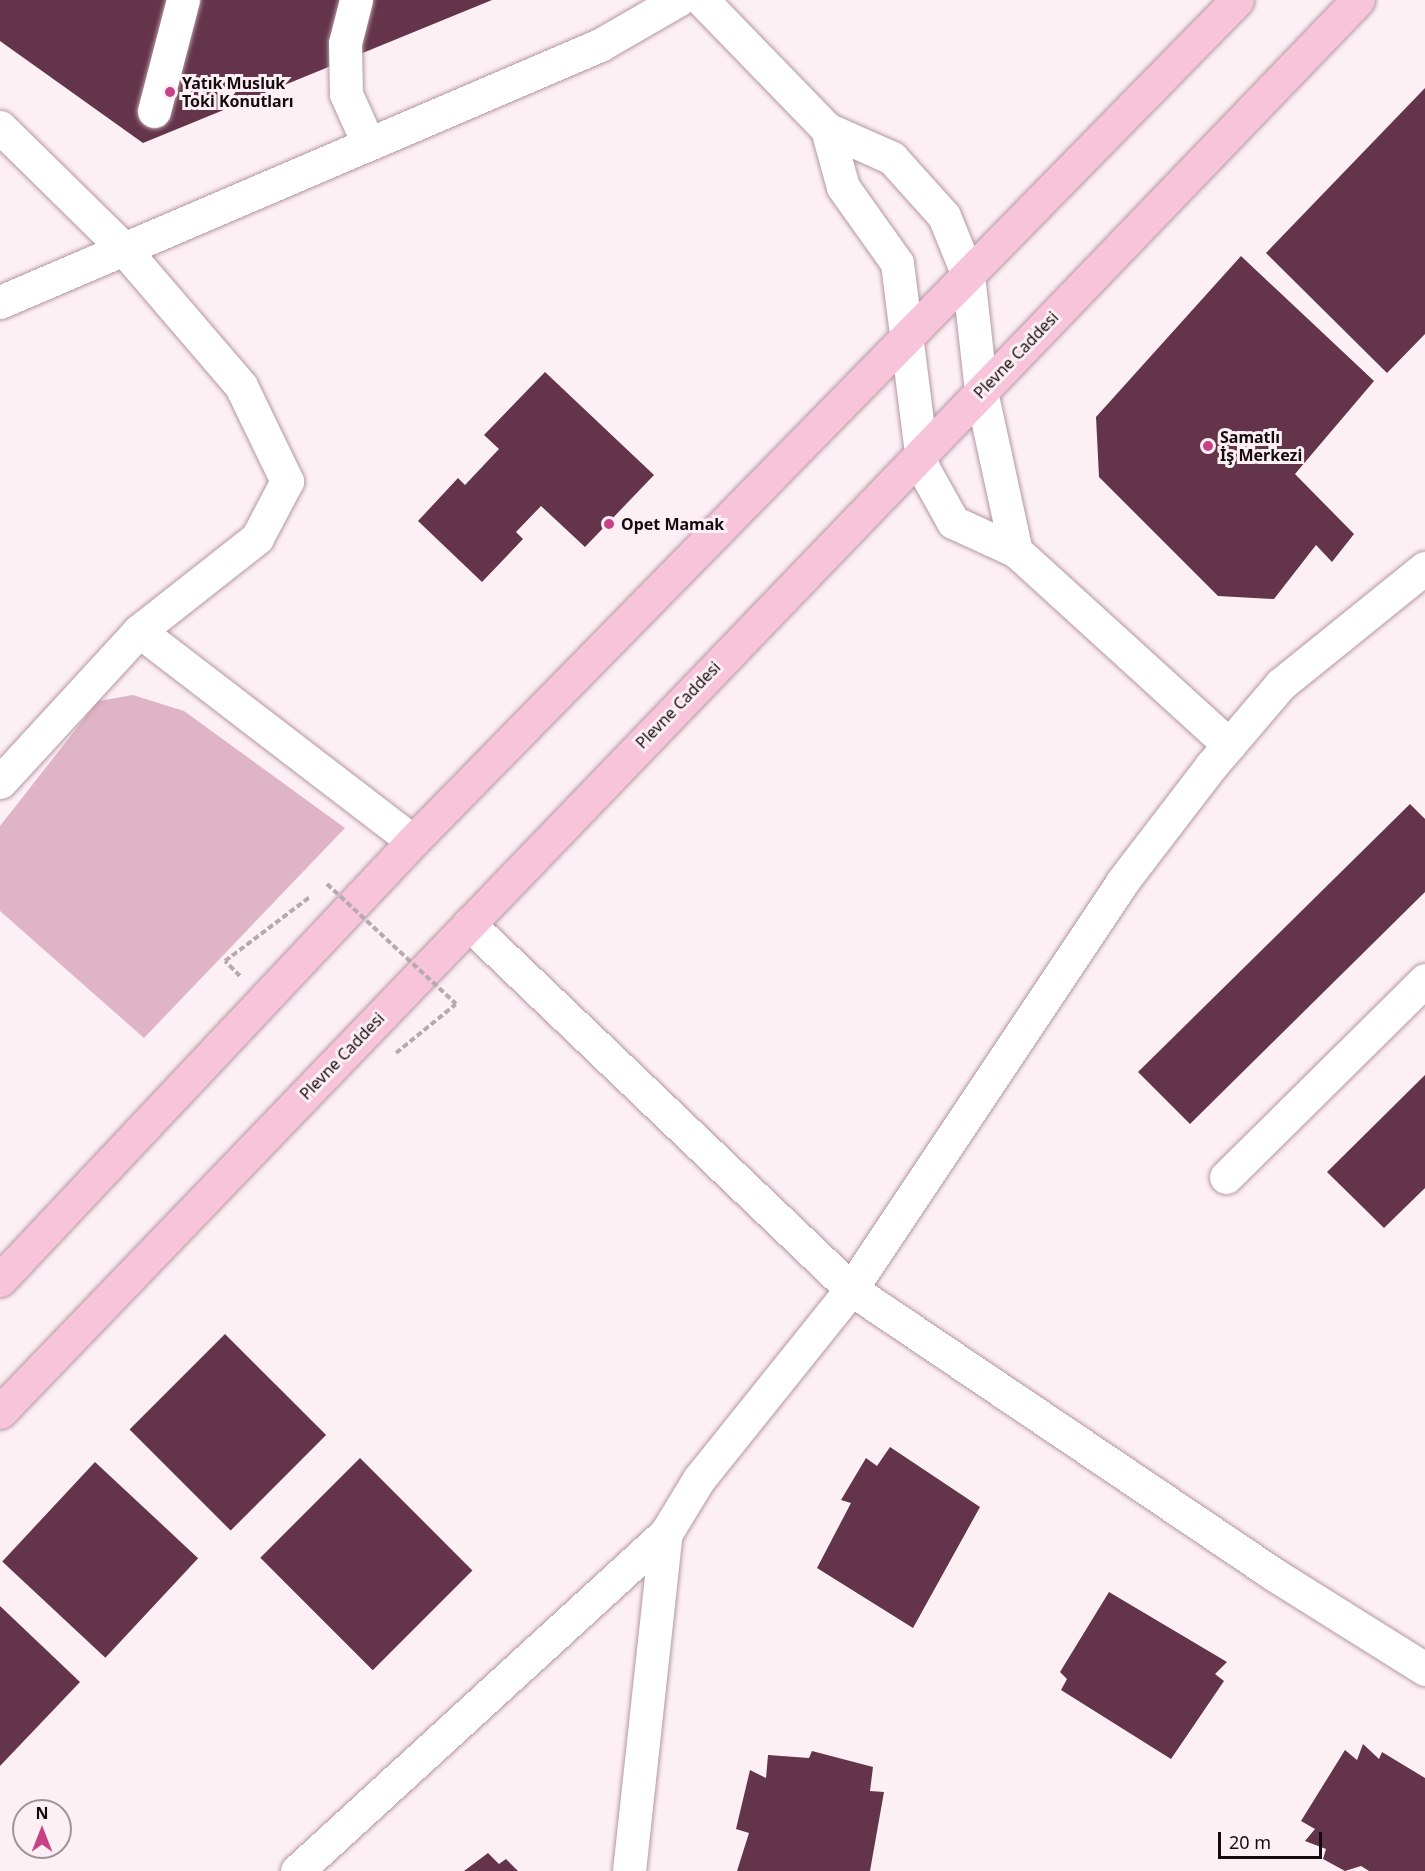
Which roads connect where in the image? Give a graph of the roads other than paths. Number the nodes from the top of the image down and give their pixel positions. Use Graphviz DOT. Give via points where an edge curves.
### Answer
graph roads {
  1 [pos="183,0"];
  2 [pos="356,0"];
  3 [pos="678,0"];
  4 [pos="702,0"];
  5 [pos="1237,0"];
  6 [pos="1358,0"];
  7 [pos="154,111"];
  8 [pos="0,127"];
  9 [pos="827,129"];
  10 [pos="368,143"];
  11 [pos="122,247"];
  12 [pos="968,275"];
  13 [pos="0,302"];
  14 [pos="910,334"];
  15 [pos="981,391"];
  16 [pos="922,453"];
  17 [pos="1016,551"];
  18 [pos="1425,568"];
  19 [pos="139,632"];
  20 [pos="1229,745"];
  21 [pos="0,782"];
  22 [pos="413,842"];
  23 [pos="469,924"];
  24 [pos="1425,980"];
  25 [pos="1226,1176"];
  26 [pos="0,1280"];
  27 [pos="850,1289"];
  28 [pos="0,1412"];
  29 [pos="666,1533"];
  30 [pos="1425,1669"];
  31 [pos="297,1871"];
  32 [pos="629,1871"];
  1 -- 7 [label="street"];
  2 -- 10 [label="street" via="345,43 346,94"];
  3 -- 10 [label="street" via="600,45"];
  4 -- 9 [label="street"];
  5 -- 12 [label="main road"];
  6 -- 15 [label="main road, Plevne Caddesi"];
  8 -- 11 [label="street"];
  9 -- 12 [label="street" via="892,158 944,216"];
  9 -- 14 [label="street" via="843,188 897,263"];
  10 -- 11 [label="street"];
  11 -- 13 [label="street"];
  11 -- 19 [label="street" via="241,386 287,481 257,538"];
  12 -- 14 [label="main road"];
  12 -- 15 [label="street"];
  14 -- 16 [label="street"];
  14 -- 22 [label="main road"];
  15 -- 16 [label="main road, Plevne Caddesi"];
  15 -- 17 [label="street"];
  16 -- 17 [label="street" via="923,468 953,522"];
  16 -- 23 [label="main road, Plevne Caddesi"];
  17 -- 20 [label="street"];
  18 -- 20 [label="street" via="1281,684"];
  19 -- 21 [label="street"];
  19 -- 22 [label="street"];
  20 -- 27 [label="street" via="1122,882"];
  22 -- 26 [label="main road"];
  23 -- 27 [label="street"];
  23 -- 28 [label="main road, Plevne Caddesi"];
  24 -- 25 [label="street"];
  27 -- 29 [label="street" via="699,1479"];
  27 -- 30 [label="street" via="1275,1575"];
  29 -- 31 [label="street"];
  29 -- 32 [label="street"];
}
